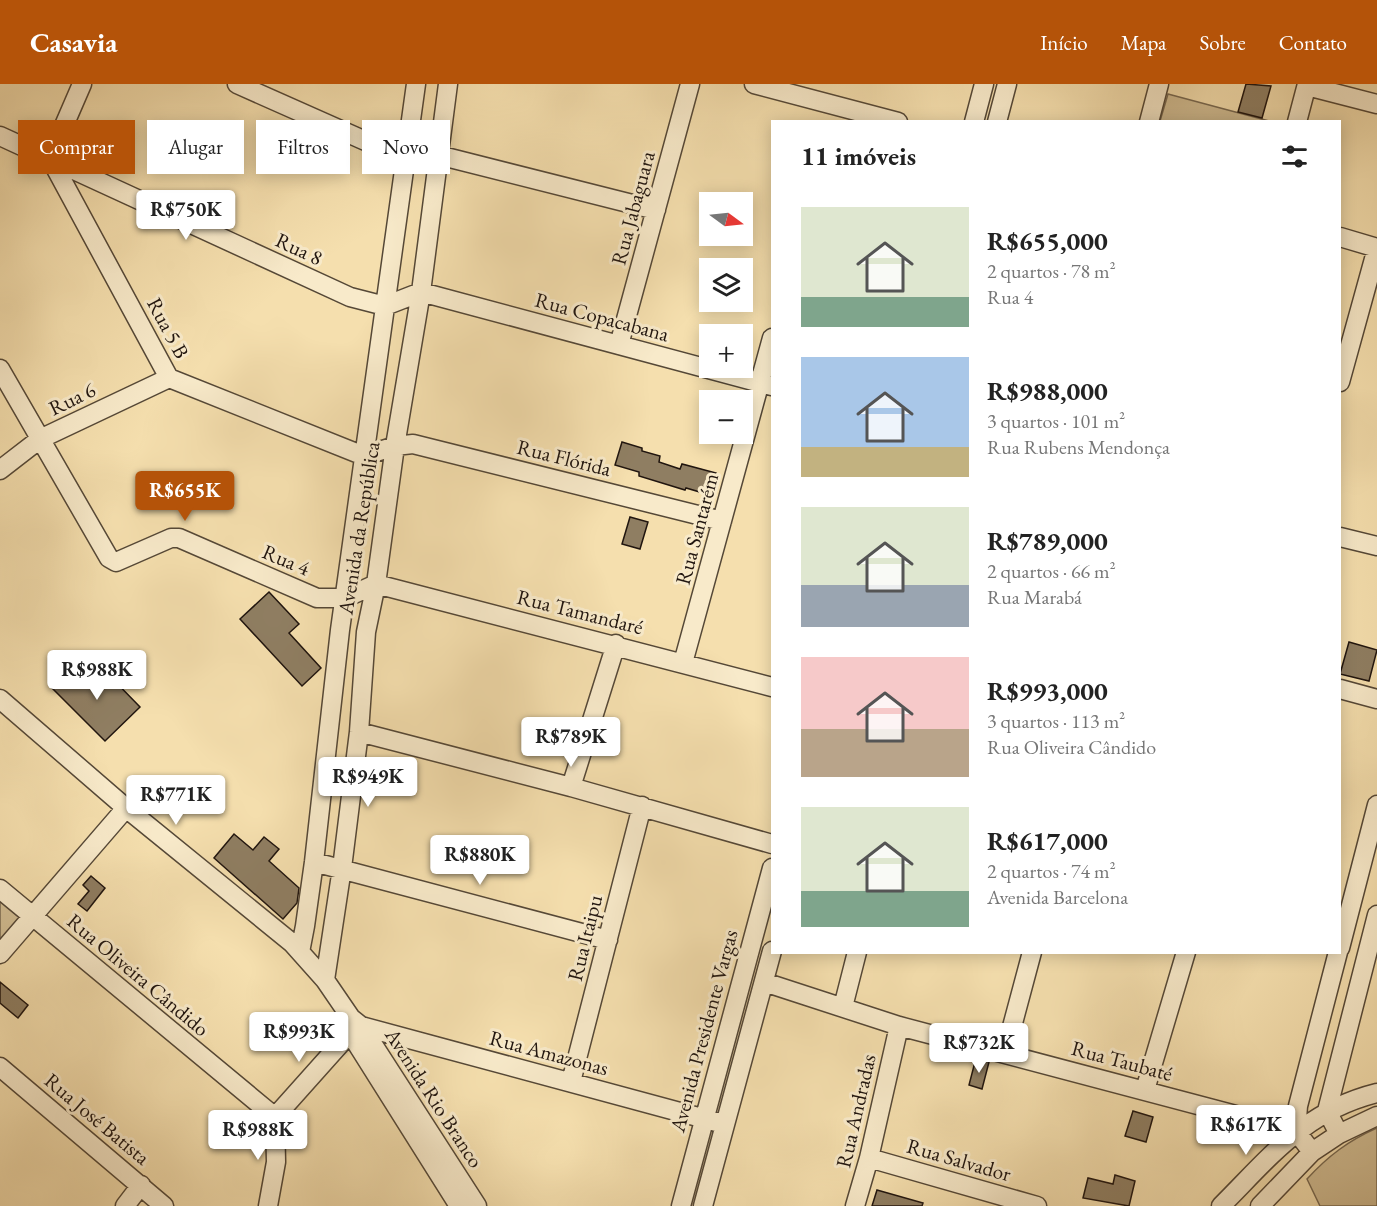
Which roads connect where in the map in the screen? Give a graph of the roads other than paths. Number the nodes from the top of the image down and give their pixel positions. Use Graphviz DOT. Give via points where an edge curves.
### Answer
graph roads {
  1 [pos="82,84"];
  2 [pos="237,84"];
  3 [pos="416,84"];
  4 [pos="448,84"];
  5 [pos="690,84"];
  6 [pos="754,84"];
  7 [pos="984,84"];
  8 [pos="1007,84"];
  9 [pos="1159,84"];
  10 [pos="1307,85"];
  11 [pos="1377,104"];
  12 [pos="834,113"];
  13 [pos="66,120"];
  14 [pos="411,120"];
  15 [pos="443,120"];
  16 [pos="884,120"];
  17 [pos="975,120"];
  18 [pos="998,120"];
  19 [pos="1150,120"];
  20 [pos="1298,120"];
  21 [pos="0,135"];
  22 [pos="362,139"];
  23 [pos="18,143"];
  24 [pos="450,158"];
  25 [pos="59,174"];
  26 [pos="85,174"];
  27 [pos="404,174"];
  28 [pos="436,174"];
  29 [pos="656,210"];
  30 [pos="1341,237"];
  31 [pos="1377,248"];
  32 [pos="421,292"];
  33 [pos="385,306"];
  34 [pos="619,345"];
  35 [pos="771,346"];
  36 [pos="0,369"];
  37 [pos="169,378"];
  38 [pos="1341,378"];
  39 [pos="766,384"];
  40 [pos="40,439"];
  41 [pos="395,446"];
  42 [pos="364,456"];
  43 [pos="0,470"];
  44 [pos="722,521"];
  45 [pos="1341,537"];
  46 [pos="1377,546"];
  47 [pos="376,584"];
  48 [pos="345,598"];
  49 [pos="616,644"];
  50 [pos="683,663"];
  51 [pos="771,687"];
  52 [pos="1341,689"];
  53 [pos="0,699"];
  54 [pos="1377,699"];
  55 [pos="359,732"];
  56 [pos="571,787"];
  57 [pos="1377,805"];
  58 [pos="642,806"];
  59 [pos="126,808"];
  60 [pos="771,844"];
  61 [pos="314,862"];
  62 [pos="342,868"];
  63 [pos="771,872"];
  64 [pos="0,890"];
  65 [pos="1377,915"];
  66 [pos="31,916"];
  67 [pos="608,940"];
  68 [pos="1341,944"];
  69 [pos="300,952"];
  70 [pos="0,954"];
  71 [pos="771,954"];
  72 [pos="856,954"];
  73 [pos="1031,954"];
  74 [pos="1184,954"];
  75 [pos="1337,954"];
  76 [pos="325,980"];
  77 [pos="764,982"];
  78 [pos="843,1007"];
  79 [pos="354,1026"];
  80 [pos="899,1026"];
  81 [pos="1005,1053"];
  82 [pos="0,1067"];
  83 [pos="571,1082"];
  84 [pos="1145,1090"];
  85 [pos="1377,1092"];
  86 [pos="1327,1111"];
  87 [pos="1377,1116"];
  88 [pos="275,1117"];
  89 [pos="703,1118"];
  90 [pos="724,1124"];
  91 [pos="1296,1131"];
  92 [pos="1339,1134"];
  93 [pos="1312,1152"];
  94 [pos="869,1158"];
  95 [pos="141,1185"];
  96 [pos="125,1206"];
  97 [pos="164,1206"];
  98 [pos="268,1206"];
  99 [pos="459,1206"];
  100 [pos="477,1206"];
  101 [pos="681,1206"];
  102 [pos="703,1206"];
  103 [pos="855,1206"];
  104 [pos="1037,1206"];
  105 [pos="1221,1206"];
  106 [pos="1260,1206"];
  1 -- 13 [label="street"];
  2 -- 22 [label="street"];
  3 -- 14 [label="street, Avenida da República"];
  4 -- 15 [label="street, Avenida da República"];
  5 -- 29 [label="street, Rua Jabaguara"];
  6 -- 12 [label="street"];
  7 -- 17 [label="street"];
  8 -- 18 [label="street"];
  9 -- 19 [label="street"];
  10 -- 11 [label="street"];
  10 -- 20 [label="street"];
  12 -- 16 [label="street"];
  21 -- 23 [label="street, Rua 8"];
  24 -- 29 [label="street"];
  25 -- 37 [label="street, Rua 5 B"];
  26 -- 33 [label="street, Rua 8" via="350,297"];
  27 -- 33 [label="street, Avenida da República"];
  28 -- 32 [label="street, Avenida da República"];
  29 -- 34 [label="street, Rua Jabaguara"];
  30 -- 31 [label="street"];
  31 -- 38 [label="street"];
  32 -- 33 [label="street"];
  32 -- 34 [label="street, Rua Copacabana"];
  32 -- 41 [label="street, Avenida da República"];
  33 -- 42 [label="street, Avenida da República"];
  34 -- 39 [label="street, Rua Copacabana"];
  35 -- 39 [label="street, Rua Santarém"];
  36 -- 40 [label="street"];
  37 -- 40 [label="street, Rua 6"];
  37 -- 42 [label="street, Rua 5 B"];
  39 -- 44 [label="street, Rua Santarém"];
  40 -- 43 [label="street, Rua 6"];
  40 -- 48 [label="street, Rua 4" via="109,558 116,562 178,538 316,598"];
  41 -- 42 [label="street"];
  41 -- 44 [label="street, Rua Flórida" via="413,444"];
  41 -- 47 [label="street, Avenida da República"];
  42 -- 48 [label="street, Avenida da República"];
  44 -- 50 [label="street, Rua Santarém"];
  45 -- 46 [label="street"];
  47 -- 48 [label="street, Rua 4"];
  47 -- 49 [label="street, Rua Tamandaré"];
  47 -- 55 [label="street, Avenida da República" via="366,632"];
  48 -- 61 [label="street, Avenida da República"];
  49 -- 50 [label="street, Rua Tamandaré"];
  49 -- 56 [label="street"];
  50 -- 51 [label="street, Rua Tamandaré"];
  52 -- 54 [label="street"];
  53 -- 59 [label="street, Avenida Rio Branco"];
  55 -- 56 [label="street"];
  55 -- 62 [label="street, Avenida da República"];
  56 -- 58 [label="street"];
  57 -- 68 [label="street"];
  58 -- 60 [label="street"];
  58 -- 67 [label="street, Rua Itaipu"];
  59 -- 66 [label="street"];
  59 -- 69 [label="street, Avenida Rio Branco"];
  61 -- 62 [label="street"];
  61 -- 69 [label="street, Avenida da República"];
  62 -- 67 [label="street"];
  62 -- 76 [label="street, Avenida da República"];
  63 -- 89 [label="street, Avenida Presidente Vargas"];
  64 -- 66 [label="street, Rua Oliveira Cândido"];
  65 -- 86 [label="street"];
  66 -- 70 [label="street"];
  66 -- 88 [label="street, Rua Oliveira Cândido"];
  67 -- 83 [label="street, Rua Itaipu"];
  69 -- 76 [label="street, Avenida Rio Branco"];
  71 -- 77 [label="street, Avenida Presidente Vargas"];
  72 -- 78 [label="street"];
  73 -- 81 [label="street"];
  74 -- 84 [label="street"];
  75 -- 91 [label="street" via="1298,1106"];
  76 -- 79 [label="street, Avenida Rio Branco"];
  77 -- 78 [label="street, Rua Taubaté"];
  77 -- 90 [label="street, Avenida Presidente Vargas"];
  78 -- 80 [label="street, Rua Taubaté"];
  79 -- 83 [label="street, Rua Amazonas"];
  79 -- 88 [label="street"];
  79 -- 99 [label="street, Avenida Rio Branco"];
  79 -- 100 [label="street, Avenida Rio Branco"];
  80 -- 81 [label="street, Rua Taubaté"];
  80 -- 94 [label="street, Rua Andradas"];
  81 -- 84 [label="street, Rua Taubaté"];
  82 -- 95 [label="street, Rua José Batista"];
  83 -- 89 [label="street, Rua Amazonas"];
  84 -- 91 [label="street, Rua Taubaté"];
  85 -- 86 [label="street"];
  86 -- 91 [label="street"];
  86 -- 92 [label="street"];
  87 -- 92 [label="street"];
  88 -- 98 [label="street" via="276,1162"];
  89 -- 90 [label="street, Rua Amazonas"];
  89 -- 101 [label="street, Avenida Presidente Vargas"];
  90 -- 102 [label="street, Avenida Presidente Vargas"];
  91 -- 93 [label="street"];
  91 -- 105 [label="street"];
  92 -- 93 [label="street"];
  93 -- 106 [label="street"];
  94 -- 103 [label="street, Rua Andradas"];
  94 -- 104 [label="street, Rua Salvador"];
  95 -- 96 [label="street"];
  95 -- 97 [label="street, Rua José Batista"];
}
